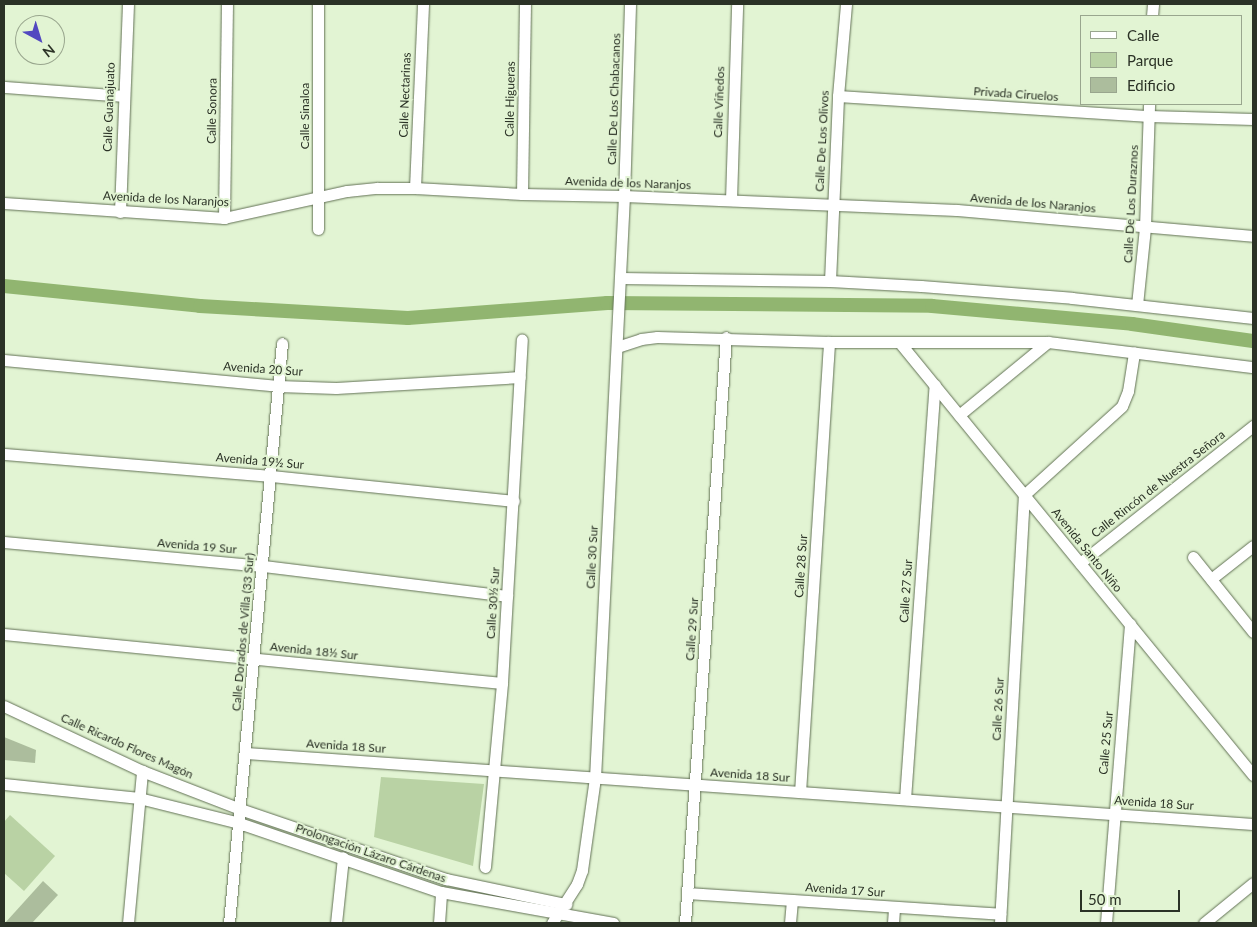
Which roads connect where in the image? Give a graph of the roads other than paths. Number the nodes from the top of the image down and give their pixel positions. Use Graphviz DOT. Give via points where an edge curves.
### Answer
graph roads {
  1 [pos="128,4"];
  2 [pos="227,4"];
  3 [pos="318,4"];
  4 [pos="423,4"];
  5 [pos="525,4"];
  6 [pos="630,4"];
  7 [pos="737,4"];
  8 [pos="846,4"];
  9 [pos="4,87"];
  10 [pos="123,96"];
  11 [pos="838,96"];
  12 [pos="1149,105"];
  13 [pos="1149,116"];
  14 [pos="1253,119"];
  15 [pos="415,188"];
  16 [pos="522,194"];
  17 [pos="624,196"];
  18 [pos="320,198"];
  19 [pos="730,200"];
  20 [pos="4,203"];
  21 [pos="832,205"];
  22 [pos="120,212"];
  23 [pos="224,218"];
  24 [pos="1145,227"];
  25 [pos="318,229"];
  26 [pos="1253,236"];
  27 [pos="620,278"];
  28 [pos="830,280"];
  29 [pos="1137,305"];
  30 [pos="1253,318"];
  31 [pos="726,338"];
  32 [pos="522,340"];
  33 [pos="829,342"];
  34 [pos="1048,342"];
  35 [pos="900,343"];
  36 [pos="282,344"];
  37 [pos="617,347"];
  38 [pos="1134,352"];
  39 [pos="4,360"];
  40 [pos="1253,367"];
  41 [pos="520,378"];
  42 [pos="935,385"];
  43 [pos="278,386"];
  44 [pos="959,415"];
  45 [pos="1253,426"];
  46 [pos="4,454"];
  47 [pos="272,476"];
  48 [pos="1024,495"];
  49 [pos="514,501"];
  50 [pos="4,542"];
  51 [pos="1253,546"];
  52 [pos="1193,557"];
  53 [pos="1080,563"];
  54 [pos="264,566"];
  55 [pos="1211,580"];
  56 [pos="507,596"];
  57 [pos="1130,624"];
  58 [pos="1253,632"];
  59 [pos="4,634"];
  60 [pos="255,659"];
  61 [pos="502,683"];
  62 [pos="4,706"];
  63 [pos="246,753"];
  64 [pos="142,770"];
  65 [pos="493,770"];
  66 [pos="1253,775"];
  67 [pos="595,778"];
  68 [pos="4,784"];
  69 [pos="694,784"];
  70 [pos="800,792"];
  71 [pos="139,798"];
  72 [pos="905,799"];
  73 [pos="1006,806"];
  74 [pos="240,809"];
  75 [pos="1114,814"];
  76 [pos="239,823"];
  77 [pos="1253,824"];
  78 [pos="343,857"];
  79 [pos="485,867"];
  80 [pos="1253,883"];
  81 [pos="441,892"];
  82 [pos="687,893"];
  83 [pos="792,900"];
  84 [pos="894,907"];
  85 [pos="563,908"];
  86 [pos="1000,919"];
  87 [pos="128,923"];
  88 [pos="229,923"];
  89 [pos="336,923"];
  90 [pos="438,923"];
  91 [pos="552,923"];
  92 [pos="613,923"];
  93 [pos="686,923"];
  94 [pos="790,923"];
  95 [pos="893,923"];
  96 [pos="1106,923"];
  97 [pos="1204,923"];
  1 -- 10 [label="street, Calle Guanajuato"];
  2 -- 23 [label="street, Calle Sonora"];
  3 -- 18 [label="street, Calle Sinaloa"];
  4 -- 15 [label="street, Calle Nectarinas"];
  5 -- 16 [label="street, Calle Higueras"];
  6 -- 17 [label="street, Calle De Los Chabacanos"];
  7 -- 19 [label="street, Calle Viñedos"];
  8 -- 11 [label="street, Calle De Los Olivos"];
  9 -- 10 [label="street"];
  10 -- 22 [label="street, Calle Guanajuato"];
  11 -- 13 [label="street, Privada Ciruelos"];
  11 -- 21 [label="street, Calle De Los Olivos"];
  12 -- 13 [label="street, Calle De Los Duraznos"];
  13 -- 14 [label="street, Privada Ciruelos"];
  13 -- 24 [label="street, Calle De Los Duraznos"];
  15 -- 16 [label="street, Avenida de los Naranjos"];
  15 -- 18 [label="street, Avenida de los Naranjos" via="347,191"];
  16 -- 17 [label="street, Avenida de los Naranjos"];
  17 -- 19 [label="street, Avenida de los Naranjos"];
  17 -- 27 [label="street, Calle 30 Sur"];
  18 -- 23 [label="street, Avenida de los Naranjos"];
  18 -- 25 [label="street, Calle Sinaloa"];
  19 -- 21 [label="street, Avenida de los Naranjos"];
  20 -- 22 [label="street, Avenida de los Naranjos"];
  21 -- 24 [label="street, Avenida de los Naranjos" via="957,210"];
  21 -- 28 [label="street, Calle De Los Olivos"];
  22 -- 23 [label="street, Avenida de los Naranjos"];
  24 -- 26 [label="street, Avenida de los Naranjos"];
  24 -- 29 [label="street, Calle De Los Duraznos"];
  27 -- 28 [label="street"];
  27 -- 37 [label="street, Calle 30 Sur"];
  28 -- 29 [label="street"];
  29 -- 30 [label="street"];
  31 -- 33 [label="street"];
  31 -- 37 [label="street" via="656,337"];
  31 -- 69 [label="street, Calle 29 Sur"];
  32 -- 41 [label="street, Calle 30½ Sur"];
  33 -- 35 [label="street"];
  33 -- 70 [label="street, Calle 28 Sur"];
  34 -- 35 [label="street"];
  34 -- 38 [label="street"];
  34 -- 44 [label="street"];
  35 -- 42 [label="street, Avenida Santo Niño"];
  36 -- 43 [label="street, Calle Dorados de Villa (33 Sur)"];
  37 -- 67 [label="street, Calle 30 Sur"];
  38 -- 40 [label="street"];
  38 -- 48 [label="street" via="1122,406"];
  39 -- 43 [label="street, Avenida 20 Sur"];
  41 -- 43 [label="street, Avenida 20 Sur" via="336,388"];
  41 -- 49 [label="street, Calle 30½ Sur"];
  42 -- 44 [label="street, Avenida Santo Niño"];
  42 -- 72 [label="street, Calle 27 Sur"];
  43 -- 47 [label="street, Calle Dorados de Villa (33 Sur)"];
  44 -- 48 [label="street, Avenida Santo Niño"];
  45 -- 53 [label="street, Calle Rincón de Nuestra Señora"];
  46 -- 47 [label="street, Avenida 19½ Sur"];
  47 -- 49 [label="street, Avenida 19½ Sur"];
  47 -- 54 [label="street, Calle Dorados de Villa (33 Sur)"];
  48 -- 53 [label="street, Avenida Santo Niño"];
  48 -- 73 [label="street, Calle 26 Sur"];
  49 -- 56 [label="street, Calle 30½ Sur"];
  50 -- 54 [label="street, Avenida 19 Sur"];
  51 -- 55 [label="street"];
  52 -- 55 [label="street"];
  53 -- 57 [label="street, Avenida Santo Niño"];
  54 -- 56 [label="street, Avenida 19 Sur"];
  54 -- 60 [label="street, Calle Dorados de Villa (33 Sur)"];
  55 -- 58 [label="street"];
  56 -- 61 [label="street, Calle 30½ Sur"];
  57 -- 66 [label="street, Avenida Santo Niño"];
  57 -- 75 [label="street, Calle 25 Sur"];
  59 -- 60 [label="street, Avenida 18½ Sur"];
  60 -- 61 [label="street, Avenida 18½ Sur"];
  60 -- 63 [label="street, Calle Dorados de Villa (33 Sur)"];
  61 -- 65 [label="street, Calle 30½ Sur"];
  62 -- 64 [label="street, Calle Ricardo Flores Magón"];
  63 -- 65 [label="street, Avenida 18 Sur"];
  63 -- 74 [label="street, Calle Dorados de Villa (33 Sur)"];
  64 -- 71 [label="street"];
  64 -- 74 [label="street, Calle Ricardo Flores Magón"];
  65 -- 67 [label="street, Avenida 18 Sur"];
  65 -- 79 [label="street, Calle 30½ Sur"];
  67 -- 69 [label="street, Avenida 18 Sur"];
  67 -- 85 [label="street, Calle 30 Sur" via="582,870"];
  68 -- 71 [label="street"];
  69 -- 70 [label="street, Avenida 18 Sur"];
  69 -- 82 [label="street, Calle 29 Sur"];
  70 -- 72 [label="street, Avenida 18 Sur"];
  71 -- 76 [label="street"];
  71 -- 87 [label="street"];
  72 -- 73 [label="street, Avenida 18 Sur"];
  73 -- 75 [label="street, Avenida 18 Sur"];
  73 -- 86 [label="street, Calle 26 Sur"];
  74 -- 76 [label="street, Calle Dorados de Villa (33 Sur)"];
  74 -- 85 [label="street, Prolongación Lázaro Cárdenas" via="446,879"];
  75 -- 77 [label="street, Avenida 18 Sur"];
  75 -- 96 [label="street, Calle 25 Sur"];
  76 -- 78 [label="street, Prolongación Lázaro Cárdenas"];
  76 -- 88 [label="street, Calle Dorados de Villa (33 Sur)"];
  78 -- 81 [label="street, Prolongación Lázaro Cárdenas"];
  78 -- 89 [label="street"];
  80 -- 97 [label="street"];
  81 -- 85 [label="street, Prolongación Lázaro Cárdenas"];
  81 -- 90 [label="street"];
  82 -- 83 [label="street, Avenida 17 Sur"];
  82 -- 93 [label="street, Calle 29 Sur"];
  83 -- 84 [label="street, Avenida 17 Sur"];
  83 -- 94 [label="street"];
  84 -- 86 [label="street, Avenida 17 Sur"];
  84 -- 95 [label="street"];
  85 -- 91 [label="street, Calle 30 Sur"];
  85 -- 92 [label="street, Prolongación Lázaro Cárdenas"];
}
